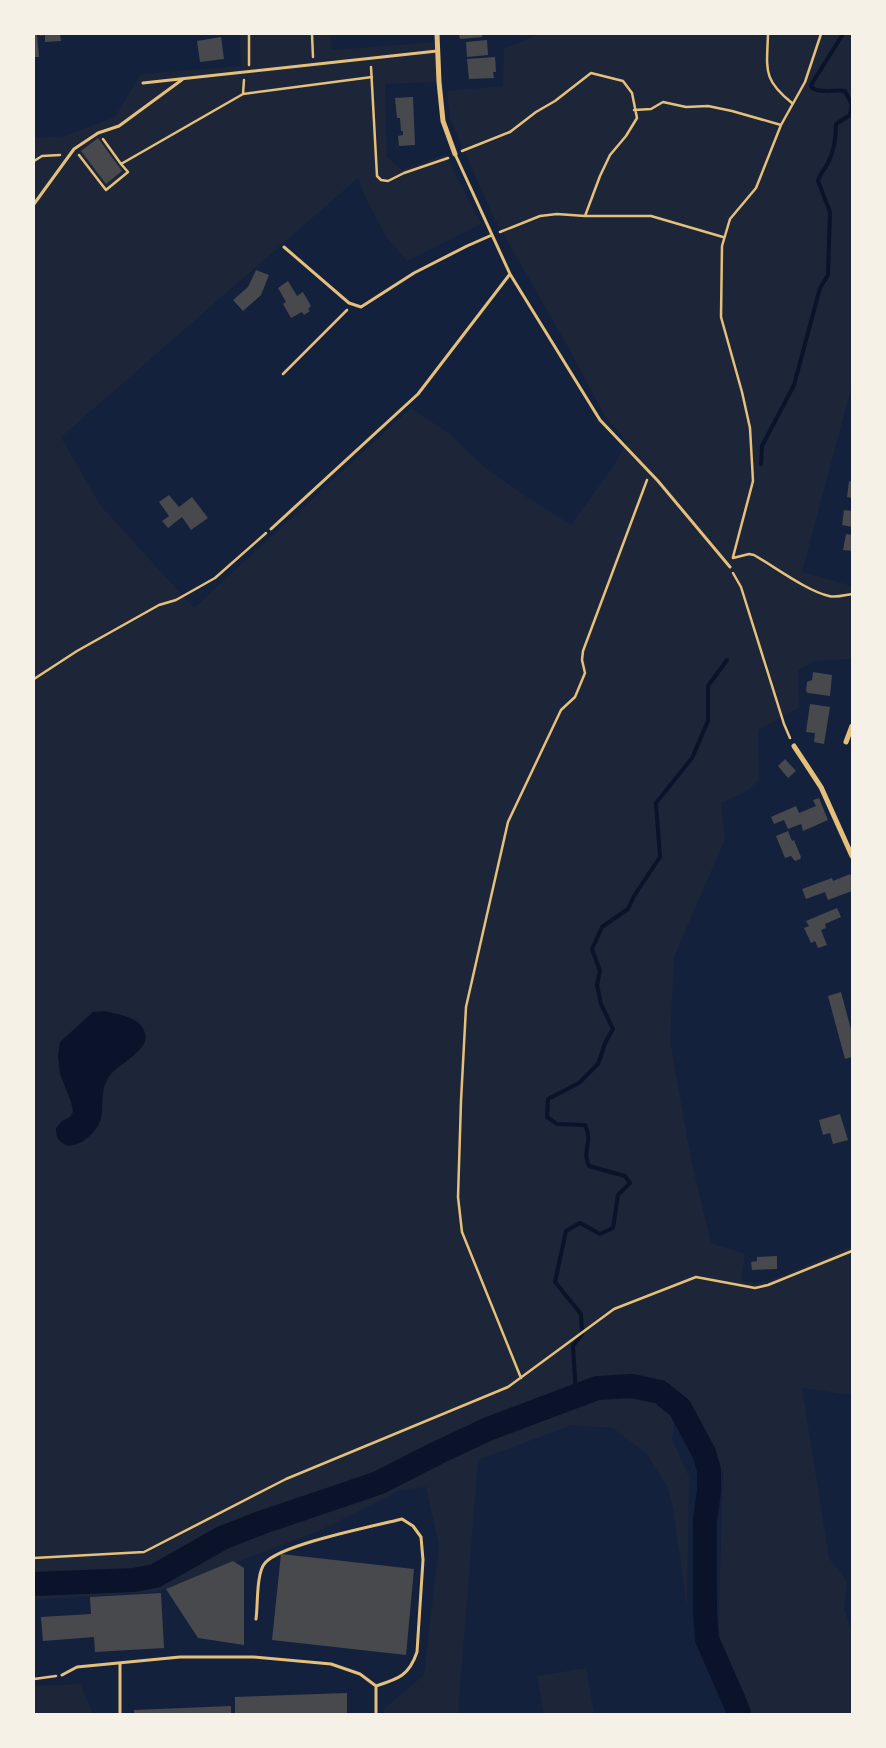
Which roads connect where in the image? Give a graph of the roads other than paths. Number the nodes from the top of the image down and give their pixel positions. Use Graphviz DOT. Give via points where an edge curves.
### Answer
graph roads {
  1 [pos="437,34"];
  2 [pos="438,51"];
  3 [pos="183,79"];
  4 [pos="142,83"];
  5 [pos="455,154"];
  6 [pos="34,204"];
  7 [pos="492,236"];
  8 [pos="284,247"];
  9 [pos="510,274"];
  10 [pos="271,529"];
  11 [pos="730,567"];
  12 [pos="852,726"];
  13 [pos="846,742"];
  14 [pos="794,746"];
  15 [pos="852,856"];
  16 [pos="256,1619"];
  17 [pos="120,1663"];
  18 [pos="62,1675"];
  19 [pos="376,1686"];
  20 [pos="120,1714"];
  21 [pos="376,1714"];
  1 -- 2 [label="street"];
  2 -- 3 [label="lane"];
  2 -- 5 [label="street" via="443,121"];
  3 -- 4 [label="lane"];
  3 -- 6 [label="lane" via="120,126 98,133 74,149"];
  5 -- 7 [label="lane"];
  7 -- 8 [label="lane" via="414,273 361,307 352,304"];
  7 -- 9 [label="lane"];
  9 -- 10 [label="lane" via="418,394"];
  9 -- 11 [label="lane" via="600,420"];
  12 -- 13 [label="street"];
  14 -- 15 [label="street" via="821,787"];
  16 -- 19 [label="lane" via="260,1573 264,1563 276,1555 328,1537 402,1519 421,1537 423,1560 417,1652 413,1665 400,1678"];
  17 -- 18 [label="lane" via="77,1667"];
  17 -- 19 [label="lane" via="180,1657 253,1657 331,1664 360,1674"];
  17 -- 20 [label="lane"];
  19 -- 21 [label="lane"];
}
